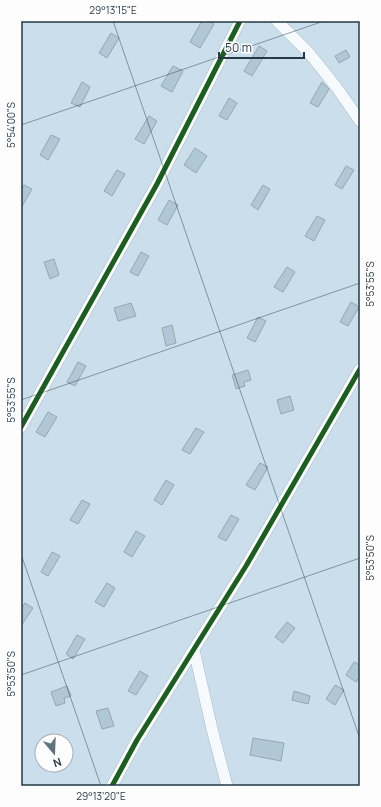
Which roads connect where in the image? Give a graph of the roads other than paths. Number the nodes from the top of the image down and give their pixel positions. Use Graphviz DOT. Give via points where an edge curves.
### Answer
graph roads {
  1 [pos="240,21"];
  2 [pos="278,21"];
  3 [pos="360,121"];
  4 [pos="360,369"];
  5 [pos="21,427"];
  6 [pos="194,650"];
  7 [pos="112,786"];
  8 [pos="227,786"];
  1 -- 5 [label="street" via="157,184"];
  2 -- 3 [label="street" via="309,53"];
  4 -- 6 [label="street" via="246,566"];
  6 -- 7 [label="street" via="137,740"];
  6 -- 8 [label="street"];
}
